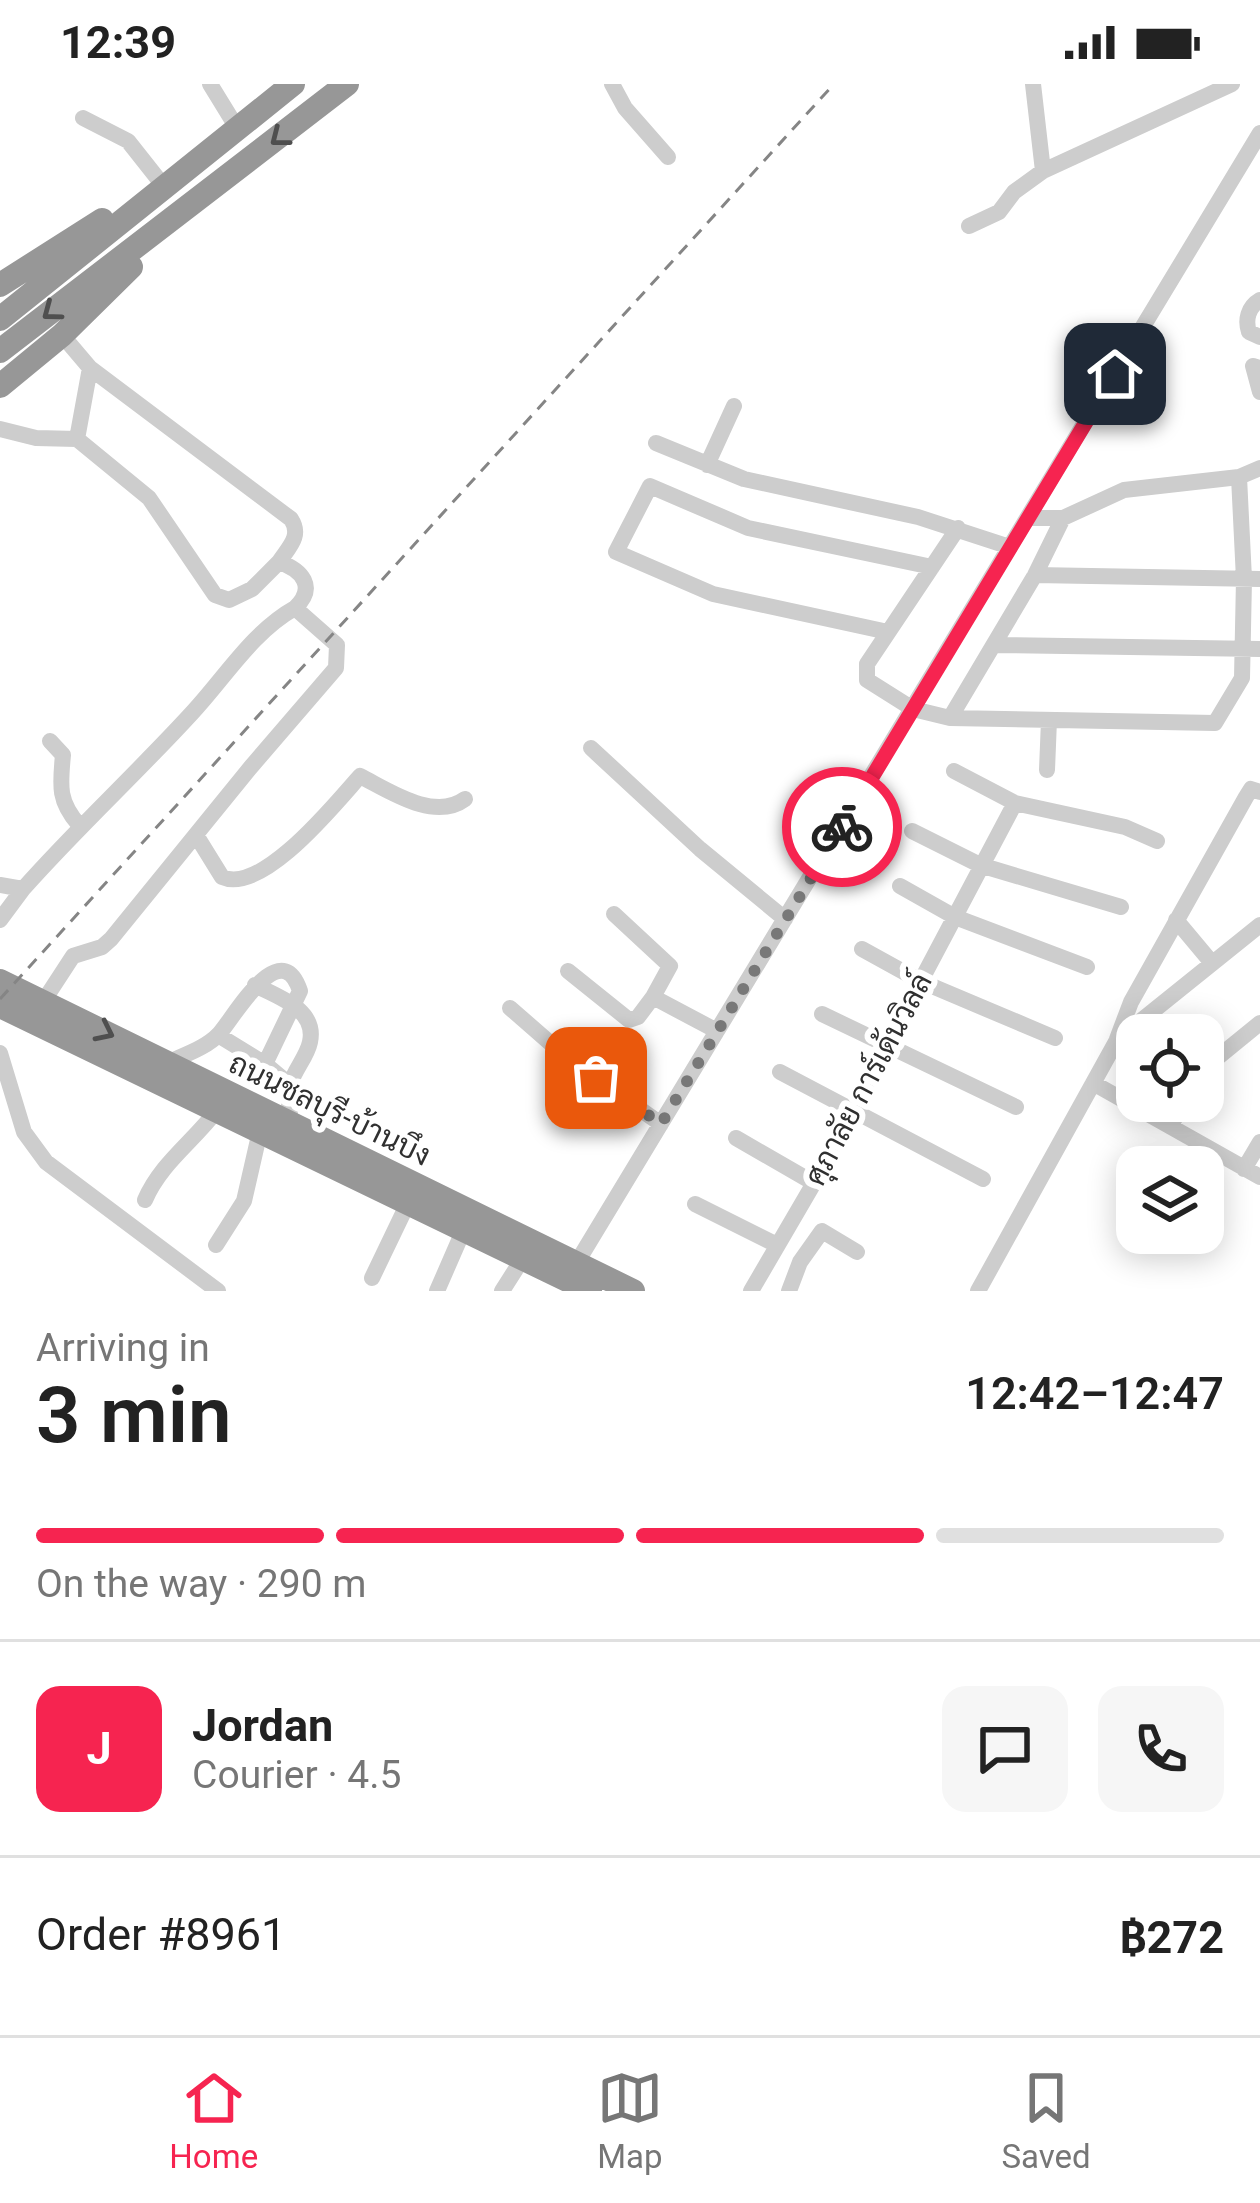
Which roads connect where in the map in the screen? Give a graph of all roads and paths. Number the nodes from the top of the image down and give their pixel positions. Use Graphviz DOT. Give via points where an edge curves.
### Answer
graph roads {
  1 [pos="210,84"];
  2 [pos="291,84"];
  3 [pos="346,84"];
  4 [pos="612,84"];
  5 [pos="1034,84"];
  6 [pos="1232,84"];
  7 [pos="83,118"];
  8 [pos="237,128"];
  9 [pos="1260,133"];
  10 [pos="668,157"];
  11 [pos="185,169"];
  12 [pos="1043,171"];
  13 [pos="162,184"];
  14 [pos="211,191"];
  15 [pos="969,226"];
  16 [pos="0,285"];
  17 [pos="1260,300"];
  18 [pos="0,319"];
  19 [pos="62,335"];
  20 [pos="1260,337"];
  21 [pos="0,351"];
  22 [pos="91,368"];
  23 [pos="1260,368"];
  24 [pos="0,386"];
  25 [pos="1260,392"];
  26 [pos="734,406"];
  27 [pos="0,429"];
  28 [pos="77,439"];
  29 [pos="656,442"];
  30 [pos="707,465"];
  31 [pos="1260,468"];
  32 [pos="1239,477"];
  33 [pos="1028,518"];
  34 [pos="1064,518"];
  35 [pos="958,528"];
  36 [pos="1010,547"];
  37 [pos="279,562"];
  38 [pos="932,567"];
  39 [pos="1035,575"];
  40 [pos="1252,579"];
  41 [pos="295,608"];
  42 [pos="888,632"];
  43 [pos="994,644"];
  44 [pos="1251,648"];
  45 [pos="913,709"];
  46 [pos="950,718"];
  47 [pos="1049,720"];
  48 [pos="50,741"];
  49 [pos="591,748"];
  50 [pos="1047,770"];
  51 [pos="954,771"];
  52 [pos="1260,792"];
  53 [pos="465,799"];
  54 [pos="1015,803"];
  55 [pos="80,825"];
  56 [pos="912,831"];
  57 [pos="196,836"];
  58 [pos="1157,842"];
  59 [pos="980,865"];
  60 [pos="0,885"];
  61 [pos="900,886"];
  62 [pos="23,890"];
  63 [pos="1121,907"];
  64 [pos="614,914"];
  65 [pos="956,917"];
  66 [pos="785,919"];
  67 [pos="0,920"];
  68 [pos="1176,920"];
  69 [pos="1260,925"];
  70 [pos="862,949"];
  71 [pos="1212,963"];
  72 [pos="1087,967"];
  73 [pos="568,971"];
  74 [pos="920,980"];
  75 [pos="0,981"];
  76 [pos="653,997"];
  77 [pos="43,1002"];
  78 [pos="294,1005"];
  79 [pos="510,1007"];
  80 [pos="822,1014"];
  81 [pos="1127,1014"];
  82 [pos="1149,1014"];
  83 [pos="5,1016"];
  84 [pos="1260,1023"];
  85 [pos="718,1031"];
  86 [pos="218,1035"];
  87 [pos="1054,1038"];
  88 [pos="1116,1042"];
  89 [pos="886,1044"];
  90 [pos="1224,1052"];
  91 [pos="0,1053"];
  92 [pos="167,1063"];
  93 [pos="265,1064"];
  94 [pos="780,1072"];
  95 [pos="1093,1083"];
  96 [pos="290,1085"];
  97 [pos="1016,1107"];
  98 [pos="217,1110"];
  99 [pos="852,1111"];
  100 [pos="1173,1122"];
  101 [pos="291,1124"];
  102 [pos="661,1124"];
  103 [pos="1170,1126"];
  104 [pos="260,1131"];
  105 [pos="736,1138"];
  106 [pos="1260,1142"];
  107 [pos="1252,1173"];
  108 [pos="983,1179"];
  109 [pos="814,1184"];
  110 [pos="145,1200"];
  111 [pos="408,1203"];
  112 [pos="695,1204"];
  113 [pos="464,1229"];
  114 [pos="216,1245"];
  115 [pos="777,1245"];
  116 [pos="856,1252"];
  117 [pos="523,1258"];
  118 [pos="576,1264"];
  119 [pos="372,1278"];
  120 [pos="218,1291"];
  121 [pos="437,1291"];
  122 [pos="502,1291"];
  123 [pos="590,1291"];
  124 [pos="633,1291"];
  125 [pos="751,1291"];
  126 [pos="789,1291"];
  127 [pos="978,1291"];
  1 -- 8 [label="street"];
  2 -- 8 [label="highway"];
  3 -- 14 [label="highway, one-way"];
  4 -- 10 [label="street"];
  5 -- 12 [label="street"];
  6 -- 12 [label="street"];
  7 -- 13 [label="street" via="128,141"];
  8 -- 11 [label="highway"];
  9 -- 33 [label="street"];
  11 -- 13 [label="highway"];
  11 -- 18 [label="highway"];
  12 -- 15 [label="street" via="999,212"];
  13 -- 16 [label="highway"];
  14 -- 19 [label="highway"];
  14 -- 21 [label="highway, one-way"];
  17 -- 20 [label="street" via="1246,324"];
  19 -- 22 [label="street"];
  19 -- 24 [label="highway"];
  22 -- 28 [label="street"];
  22 -- 37 [label="street" via="291,518 296,537"];
  23 -- 25 [label="street" via="1253,366"];
  26 -- 30 [label="street"];
  27 -- 28 [label="street"];
  28 -- 37 [label="street" via="149,498 215,595 229,600 251,589"];
  29 -- 30 [label="street"];
  30 -- 35 [label="street"];
  31 -- 32 [label="street"];
  32 -- 34 [label="street" via="1124,490"];
  32 -- 40 [label="street"];
  33 -- 34 [label="street"];
  33 -- 36 [label="street"];
  34 -- 39 [label="street"];
  35 -- 36 [label="street"];
  35 -- 38 [label="street"];
  36 -- 45 [label="street"];
  37 -- 41 [label="street" via="306,580"];
  38 -- 42 [label="street"];
  38 -- 42 [label="street" via="748,528 650,486 616,552 713,594"];
  39 -- 40 [label="street"];
  39 -- 43 [label="street"];
  40 -- 44 [label="street"];
  41 -- 55 [label="street"];
  41 -- 57 [label="street" via="337,644 336,668"];
  42 -- 45 [label="street" via="867,664 867,680"];
  43 -- 44 [label="street"];
  43 -- 46 [label="street"];
  44 -- 47 [label="street" via="1215,722"];
  45 -- 46 [label="street"];
  45 -- 66 [label="street"];
  46 -- 47 [label="street"];
  47 -- 50 [label="street"];
  48 -- 55 [label="street" via="63,755 64,808"];
  49 -- 66 [label="street"];
  51 -- 54 [label="street"];
  52 -- 68 [label="street" via="1246,797"];
  53 -- 57 [label="street" via="435,807 360,776 314,828 241,881 222,877"];
  54 -- 58 [label="street"];
  54 -- 59 [label="street, ศุภาลัย การ์เด้นวิลล์"];
  55 -- 62 [label="street"];
  56 -- 59 [label="street"];
  57 -- 77 [label="street" via="111,939 73,956"];
  59 -- 63 [label="street"];
  59 -- 65 [label="street, ศุภาลัย การ์เด้นวิลล์"];
  60 -- 62 [label="street"];
  61 -- 65 [label="street"];
  62 -- 67 [label="street"];
  64 -- 76 [label="street" via="670,966"];
  65 -- 72 [label="street"];
  65 -- 74 [label="street, ศุภาลัย การ์เด้นวิลล์"];
  66 -- 85 [label="street"];
  68 -- 71 [label="street"];
  68 -- 81 [label="street"];
  69 -- 71 [label="street"];
  70 -- 74 [label="street"];
  71 -- 82 [label="street"];
  73 -- 76 [label="street" via="629,1020"];
  74 -- 87 [label="street"];
  74 -- 89 [label="street, ศุภาลัย การ์เด้นวิลล์"];
  75 -- 77 [label="highway, ถนนชลบุรี-บ้านบึง"];
  76 -- 85 [label="street"];
  77 -- 92 [label="highway, ถนนชลบุรี-บ้านบึง, one-way"];
  78 -- 86 [label="street" via="255,985"];
  78 -- 93 [label="street"];
  78 -- 96 [label="street" via="306,1016 310,1043"];
  79 -- 102 [label="street"];
  80 -- 89 [label="street"];
  83 -- 98 [label="highway, ถนนชลบุรี-บ้านบึง"];
  84 -- 90 [label="street"];
  85 -- 102 [label="street"];
  86 -- 92 [label="street"];
  86 -- 93 [label="street"];
  88 -- 95 [label="street"];
  89 -- 97 [label="street"];
  89 -- 99 [label="street, ศุภาลัย การ์เด้นวิลล์"];
  91 -- 120 [label="street" via="24,1132 46,1162"];
  92 -- 101 [label="highway, ถนนชลบุรี-บ้านบึง"];
  93 -- 96 [label="street"];
  94 -- 99 [label="street"];
  95 -- 103 [label="street"];
  95 -- 127 [label="street"];
  96 -- 101 [label="street"];
  98 -- 104 [label="highway, ถนนชลบุรี-บ้านบึง"];
  98 -- 110 [label="street" via="156,1176"];
  99 -- 108 [label="street"];
  99 -- 109 [label="street, ศุภาลัย การ์เด้นวิลล์"];
  100 -- 103 [label="street"];
  101 -- 118 [label="highway, ถนนชลบุรี-บ้านบึง"];
  102 -- 118 [label="street"];
  103 -- 107 [label="street"];
  104 -- 111 [label="highway, ถนนชลบุรี-บ้านบึง"];
  104 -- 114 [label="street" via="244,1202"];
  105 -- 109 [label="street"];
  106 -- 107 [label="street"];
  109 -- 115 [label="street, ศุภาลัย การ์เด้นวิลล์"];
  111 -- 113 [label="highway, ถนนชลบุรี-บ้านบึง"];
  111 -- 119 [label="street"];
  112 -- 115 [label="street"];
  113 -- 117 [label="highway, ถนนชลบุรี-บ้านบึง"];
  113 -- 121 [label="street"];
  115 -- 125 [label="street, ศุภาลัย การ์เด้นวิลล์"];
  116 -- 126 [label="street" via="822,1231"];
  117 -- 122 [label="street"];
  117 -- 123 [label="highway, ถนนชลบุรี-บ้านบึง"];
  118 -- 124 [label="highway, ถนนชลบุรี-บ้านบึง"];
}
